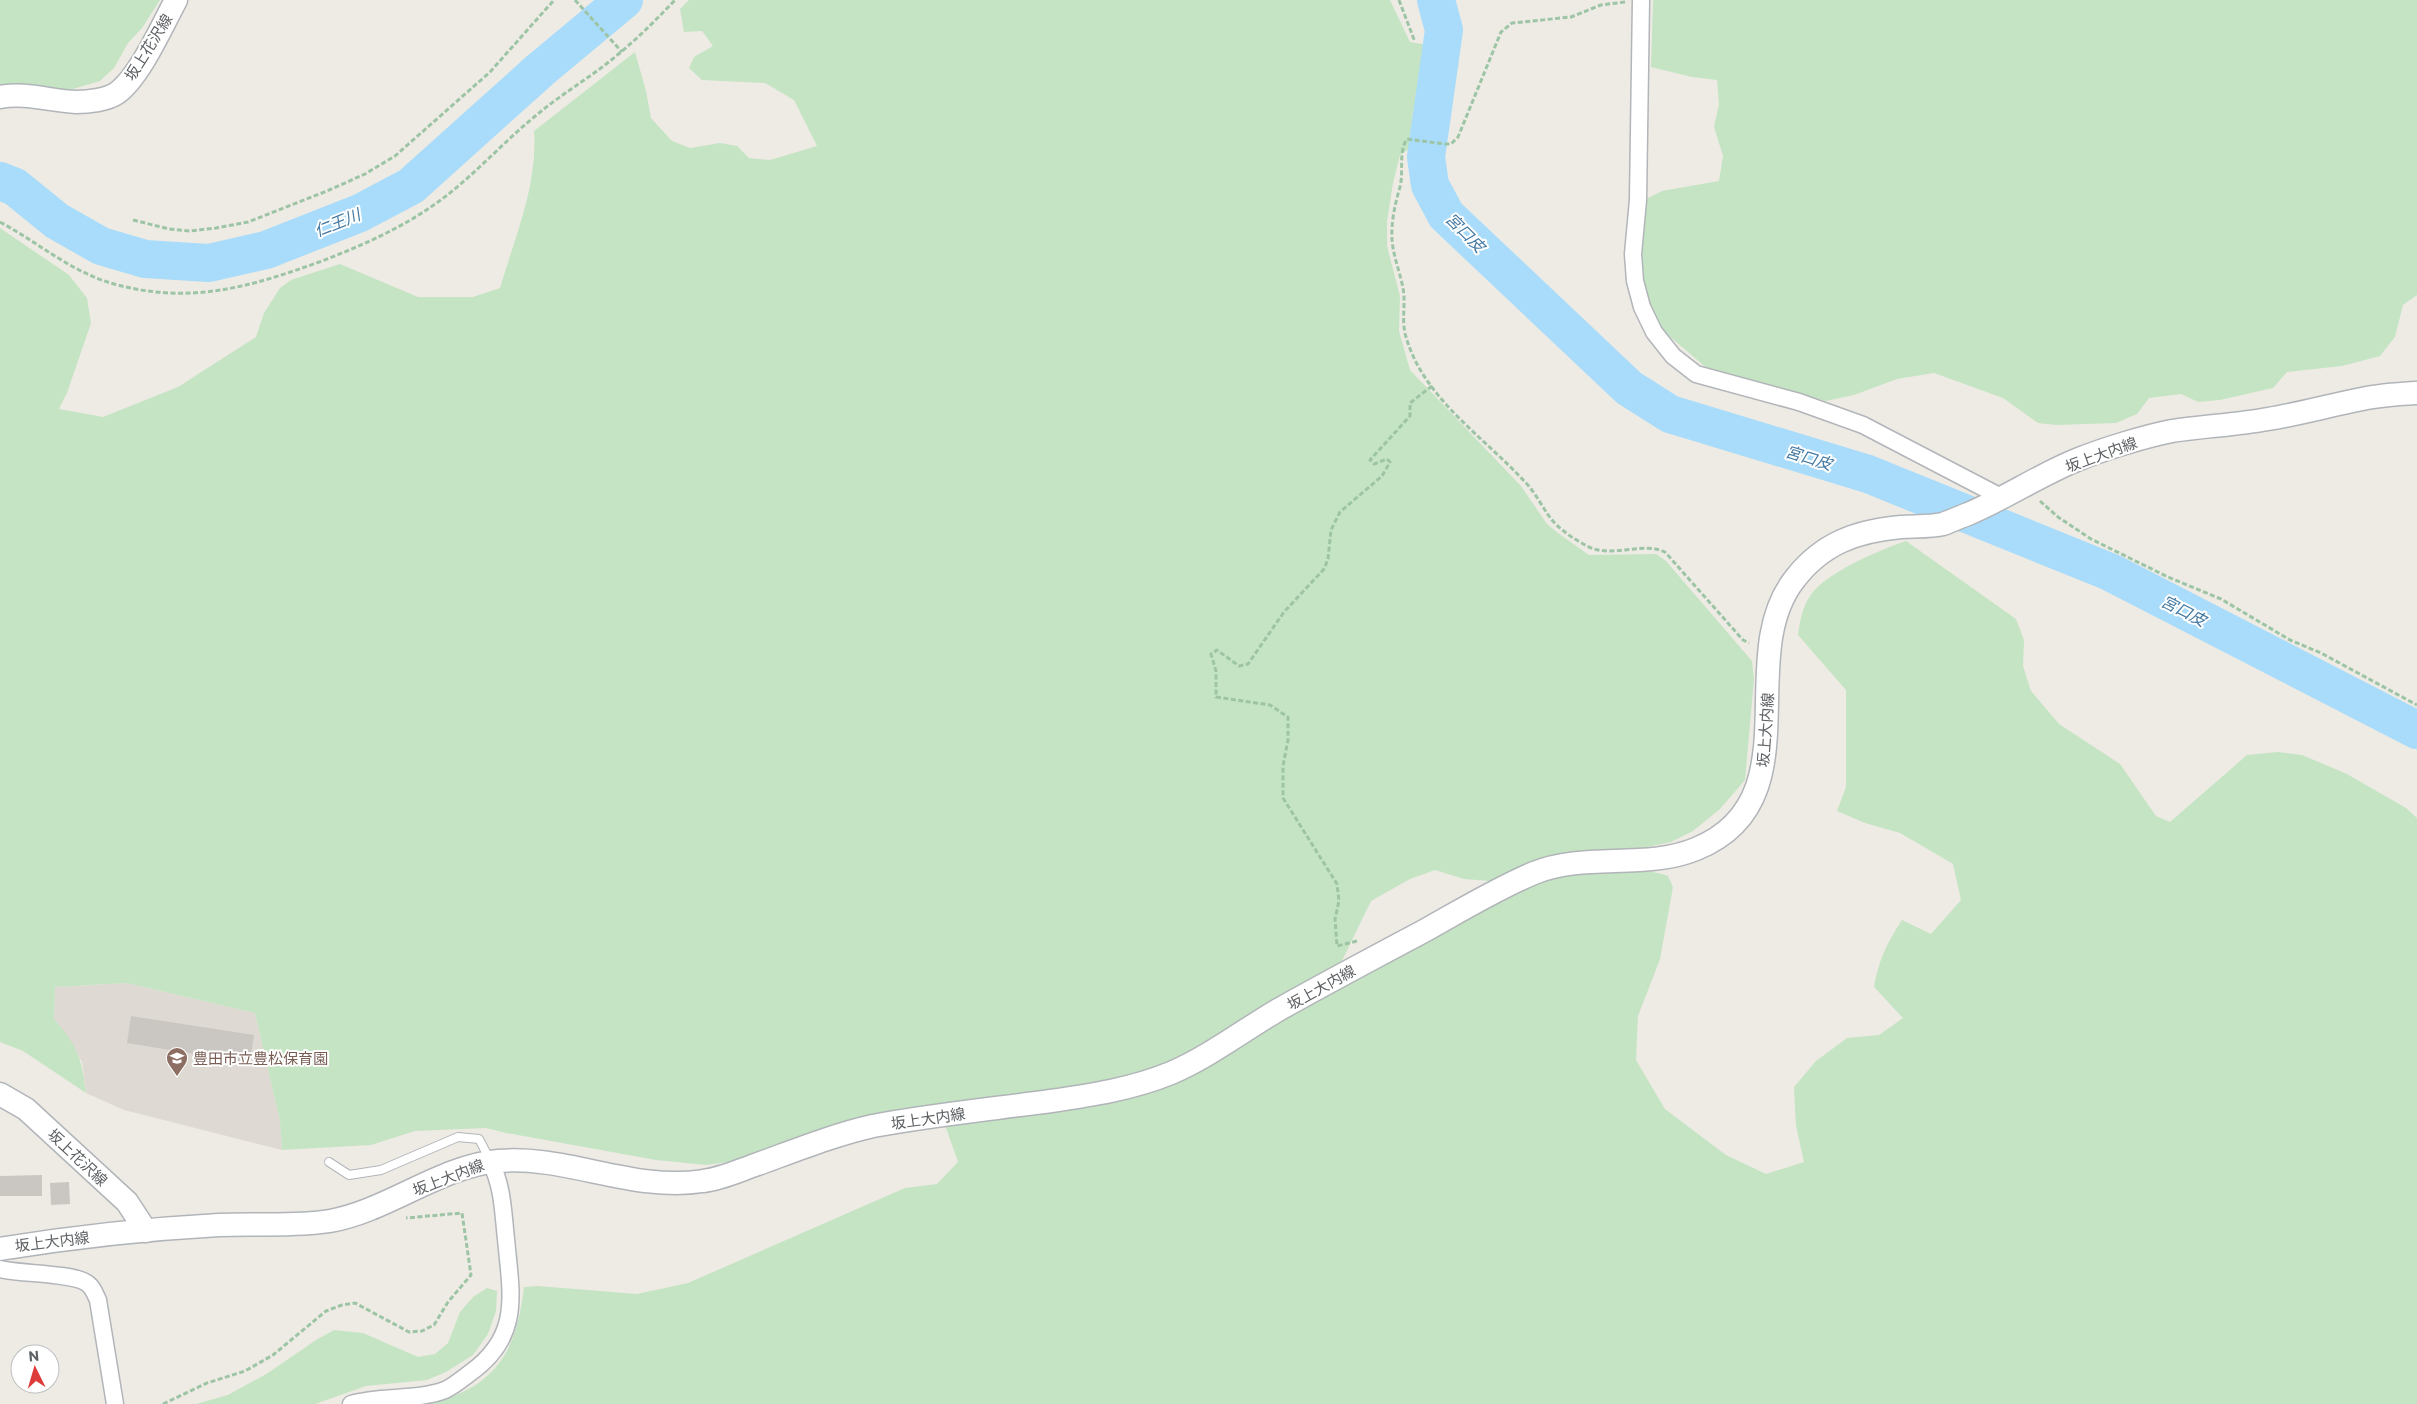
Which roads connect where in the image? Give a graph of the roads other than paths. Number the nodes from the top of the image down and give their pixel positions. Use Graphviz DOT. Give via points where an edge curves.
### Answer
graph roads {
  1 [pos="176,0"];
  2 [pos="1640,1"];
  3 [pos="0,97"];
  4 [pos="2417,393"];
  5 [pos="1996,502"];
  6 [pos="0,1094"];
  7 [pos="490,1161"];
  8 [pos="329,1162"];
  9 [pos="146,1231"];
  10 [pos="0,1248"];
  11 [pos="0,1269"];
  12 [pos="115,1404"];
  13 [pos="351,1404"];
  1 -- 3 [label="main road, 坂上花沢線" via="134,74 116,94 76,102 41,96"];
  2 -- 5 [label="street" via="1638,200 1633,254 1635,281 1642,307 1654,332 1673,356 1696,374 1799,402 1863,425"];
  4 -- 5 [label="main road, 坂上大内線" via="2370,397 2267,420 2165,432 2078,459"];
  5 -- 7 [label="main road, 坂上大内線" via="1944,524 1859,533 1812,559 1794,579 1780,601 1769,654 1762,773 1745,811 1726,832 1702,848 1666,859 1543,869 1501,888 1331,981 1174,1072 1109,1093 872,1126 713,1180 690,1183 633,1179 552,1162"];
  6 -- 9 [label="main road, 坂上花沢線" via="26,1109 127,1202"];
  7 -- 8 [label="lane" via="479,1139 458,1137 381,1170 349,1175"];
  7 -- 9 [label="main road, 坂上大内線" via="426,1184 363,1212 332,1221 225,1224"];
  7 -- 13 [label="street" via="502,1194 510,1288 510,1314 504,1335 488,1360 446,1390"];
  9 -- 10 [label="main road, 坂上大内線"];
  11 -- 12 [label="street" via="85,1281 91,1287 98,1300"];
}
